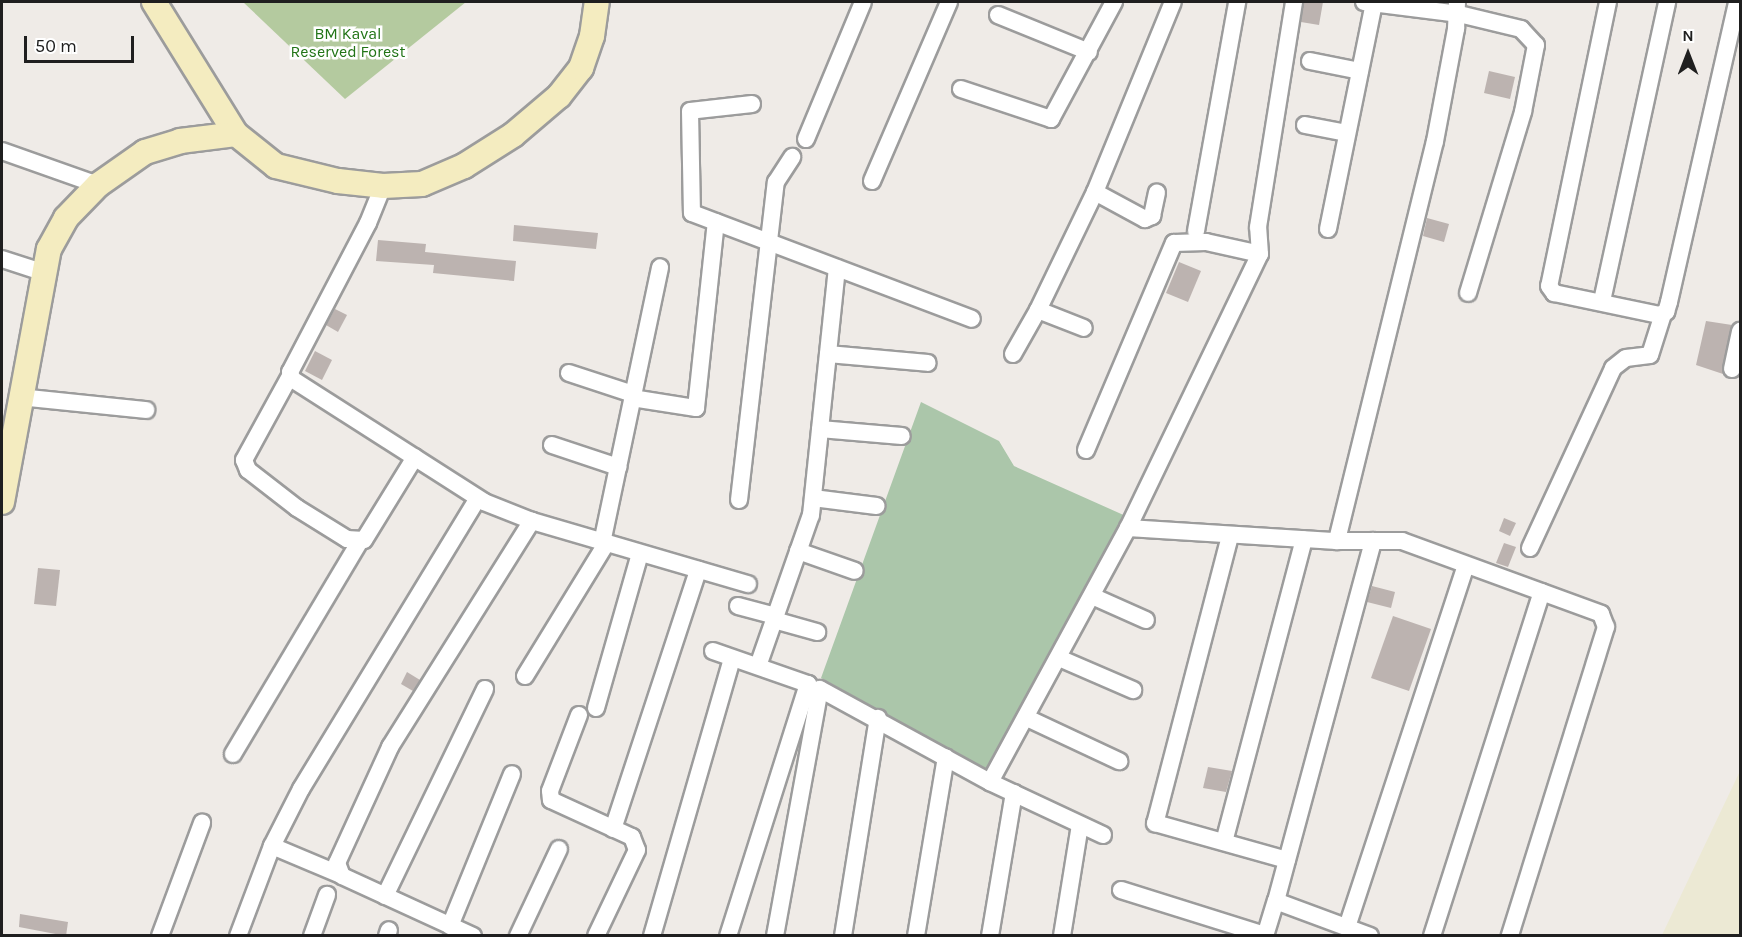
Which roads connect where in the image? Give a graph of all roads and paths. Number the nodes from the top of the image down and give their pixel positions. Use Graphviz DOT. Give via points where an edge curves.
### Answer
graph roads {
  1 [pos="154,2"];
  2 [pos="597,2"];
  3 [pos="863,2"];
  4 [pos="949,2"];
  5 [pos="1114,2"];
  6 [pos="1173,2"];
  7 [pos="1237,2"];
  8 [pos="1294,2"];
  9 [pos="1369,2"];
  10 [pos="1608,2"];
  11 [pos="1667,2"];
  12 [pos="1737,2"];
  13 [pos="1458,8"];
  14 [pos="998,15"];
  15 [pos="1089,52"];
  16 [pos="1310,61"];
  17 [pos="1360,71"];
  18 [pos="961,89"];
  19 [pos="752,104"];
  20 [pos="1305,125"];
  21 [pos="1347,133"];
  22 [pos="236,134"];
  23 [pos="806,138"];
  24 [pos="2,151"];
  25 [pos="792,157"];
  26 [pos="872,181"];
  27 [pos="98,185"];
  28 [pos="383,186"];
  29 [pos="1095,192"];
  30 [pos="1156,193"];
  31 [pos="716,222"];
  32 [pos="1328,229"];
  33 [pos="1196,231"];
  34 [pos="769,242"];
  35 [pos="1260,254"];
  36 [pos="2,259"];
  37 [pos="660,267"];
  38 [pos="837,268"];
  39 [pos="45,273"];
  40 [pos="1468,293"];
  41 [pos="1602,301"];
  42 [pos="1038,310"];
  43 [pos="1663,314"];
  44 [pos="972,319"];
  45 [pos="1084,328"];
  46 [pos="1740,331"];
  47 [pos="828,354"];
  48 [pos="1012,354"];
  49 [pos="928,363"];
  50 [pos="1732,369"];
  51 [pos="569,373"];
  52 [pos="290,376"];
  53 [pos="633,396"];
  54 [pos="20,397"];
  55 [pos="146,410"];
  56 [pos="820,429"];
  57 [pos="902,436"];
  58 [pos="552,445"];
  59 [pos="1086,450"];
  60 [pos="415,457"];
  61 [pos="618,466"];
  62 [pos="813,498"];
  63 [pos="477,499"];
  64 [pos="739,500"];
  65 [pos="2,502"];
  66 [pos="876,506"];
  67 [pos="532,521"];
  68 [pos="1128,528"];
  69 [pos="1230,536"];
  70 [pos="1304,539"];
  71 [pos="360,541"];
  72 [pos="1336,541"];
  73 [pos="1372,541"];
  74 [pos="604,544"];
  75 [pos="1530,548"];
  76 [pos="798,551"];
  77 [pos="640,554"];
  78 [pos="1466,565"];
  79 [pos="698,570"];
  80 [pos="855,571"];
  81 [pos="748,584"];
  82 [pos="1542,592"];
  83 [pos="1092,596"];
  84 [pos="738,606"];
  85 [pos="775,618"];
  86 [pos="1146,620"];
  87 [pos="817,632"];
  88 [pos="713,651"];
  89 [pos="732,658"];
  90 [pos="1059,658"];
  91 [pos="758,666"];
  92 [pos="525,676"];
  93 [pos="485,689"];
  94 [pos="1133,690"];
  95 [pos="596,708"];
  96 [pos="579,715"];
  97 [pos="878,718"];
  98 [pos="1027,718"];
  99 [pos="233,754"];
  100 [pos="946,757"];
  101 [pos="1119,761"];
  102 [pos="512,774"];
  103 [pos="990,782"];
  104 [pos="1014,793"];
  105 [pos="202,823"];
  106 [pos="1080,825"];
  107 [pos="613,829"];
  108 [pos="1103,835"];
  109 [pos="1224,842"];
  110 [pos="272,846"];
  111 [pos="559,849"];
  112 [pos="1287,860"];
  113 [pos="339,873"];
  114 [pos="1121,890"];
  115 [pos="327,894"];
  116 [pos="385,896"];
  117 [pos="1276,901"];
  118 [pos="450,926"];
  119 [pos="1347,927"];
  120 [pos="1265,935"];
  121 [pos="160,936"];
  122 [pos="238,936"];
  123 [pos="312,936"];
  124 [pos="473,936"];
  125 [pos="518,936"];
  126 [pos="597,936"];
  127 [pos="652,936"];
  128 [pos="728,936"];
  129 [pos="776,936"];
  130 [pos="843,936"];
  131 [pos="916,936"];
  132 [pos="990,936"];
  133 [pos="1062,936"];
  134 [pos="1370,936"];
  135 [pos="1432,936"];
  136 [pos="1510,936"];
  1 -- 22 [label="main road"];
  2 -- 28 [label="main road" via="592,36 580,68 559,96 464,166 422,184"];
  3 -- 23 [label="street"];
  4 -- 26 [label="street"];
  5 -- 15 [label="street"];
  6 -- 29 [label="street"];
  7 -- 33 [label="street"];
  8 -- 35 [label="street" via="1258,227"];
  9 -- 13 [label="street"];
  9 -- 17 [label="street"];
  10 -- 41 [label="street" via="1549,286 1554,293"];
  11 -- 41 [label="street"];
  12 -- 43 [label="street" via="1669,302"];
  13 -- 40 [label="street" via="1521,29 1536,45 1523,112"];
  13 -- 72 [label="street" via="1435,141"];
  14 -- 15 [label="street"];
  15 -- 18 [label="street" via="1051,119"];
  16 -- 17 [label="street"];
  17 -- 21 [label="street"];
  19 -- 31 [label="street" via="690,111 692,213"];
  20 -- 21 [label="street"];
  21 -- 32 [label="street"];
  22 -- 27 [label="main road" via="180,141 145,152"];
  22 -- 28 [label="main road" via="276,166 338,181"];
  24 -- 27 [label="street"];
  25 -- 34 [label="street" via="776,182"];
  27 -- 39 [label="main road" via="66,218 49,249"];
  28 -- 52 [label="street"];
  29 -- 30 [label="street" via="1145,219 1152,216"];
  29 -- 42 [label="street"];
  31 -- 34 [label="street"];
  31 -- 53 [label="street" via="696,408"];
  34 -- 38 [label="street"];
  34 -- 64 [label="street"];
  35 -- 59 [label="street" via="1206,242 1174,243"];
  35 -- 68 [label="street"];
  36 -- 39 [label="street"];
  37 -- 53 [label="street"];
  38 -- 44 [label="street"];
  38 -- 47 [label="street"];
  39 -- 54 [label="main road"];
  41 -- 43 [label="street"];
  42 -- 45 [label="street"];
  42 -- 48 [label="street"];
  43 -- 75 [label="street" via="1650,355 1626,358 1613,368"];
  46 -- 50 [label="street"];
  47 -- 49 [label="street"];
  47 -- 56 [label="street"];
  51 -- 53 [label="street"];
  52 -- 60 [label="street"];
  52 -- 71 [label="street" via="246,455 245,466 297,508 347,539"];
  53 -- 61 [label="street"];
  54 -- 55 [label="street"];
  54 -- 65 [label="main road"];
  56 -- 57 [label="street"];
  56 -- 62 [label="street"];
  58 -- 61 [label="street"];
  60 -- 63 [label="street"];
  60 -- 71 [label="street" via="369,537"];
  61 -- 74 [label="street"];
  62 -- 66 [label="street"];
  62 -- 76 [label="street"];
  63 -- 67 [label="street"];
  63 -- 110 [label="street" via="301,789"];
  67 -- 74 [label="street"];
  67 -- 113 [label="street" via="390,747 337,863"];
  68 -- 69 [label="street"];
  68 -- 83 [label="street"];
  69 -- 70 [label="street"];
  69 -- 109 [label="street" via="1155,823"];
  70 -- 72 [label="street"];
  70 -- 109 [label="street"];
  71 -- 99 [label="street"];
  72 -- 73 [label="street"];
  73 -- 78 [label="street" via="1402,541"];
  73 -- 112 [label="street"];
  74 -- 77 [label="street"];
  74 -- 92 [label="street"];
  76 -- 80 [label="street"];
  76 -- 85 [label="street"];
  77 -- 79 [label="street"];
  77 -- 95 [label="street"];
  78 -- 82 [label="street"];
  78 -- 119 [label="street"];
  79 -- 81 [label="street"];
  79 -- 107 [label="street"];
  82 -- 135 [label="street"];
  82 -- 136 [label="street" via="1601,614 1606,627"];
  83 -- 86 [label="street"];
  83 -- 90 [label="street"];
  84 -- 85 [label="street"];
  85 -- 87 [label="street"];
  85 -- 91 [label="street"];
  88 -- 89 [label="street"];
  89 -- 91 [label="street"];
  89 -- 127 [label="street"];
  90 -- 94 [label="street"];
  90 -- 98 [label="street"];
  91 -- 128 [label="street" via="808,684"];
  93 -- 116 [label="street"];
  96 -- 107 [label="street" via="549,795 554,802"];
  97 -- 100 [label="street"];
  97 -- 129 [label="street" via="820,689"];
  97 -- 130 [label="street"];
  98 -- 101 [label="street"];
  98 -- 103 [label="street"];
  100 -- 103 [label="street"];
  100 -- 131 [label="street"];
  102 -- 118 [label="street"];
  103 -- 104 [label="street"];
  104 -- 106 [label="street"];
  104 -- 132 [label="street"];
  105 -- 121 [label="street"];
  106 -- 108 [label="street"];
  106 -- 133 [label="street"];
  107 -- 126 [label="street" via="635,840 637,852"];
  109 -- 112 [label="street"];
  110 -- 113 [label="street"];
  110 -- 122 [label="street"];
  111 -- 125 [label="street"];
  112 -- 117 [label="street"];
  113 -- 116 [label="street"];
  114 -- 120 [label="street"];
  115 -- 123 [label="street"];
  116 -- 118 [label="street"];
  117 -- 119 [label="street"];
  117 -- 120 [label="street"];
  118 -- 124 [label="street"];
  119 -- 134 [label="street"];
}
